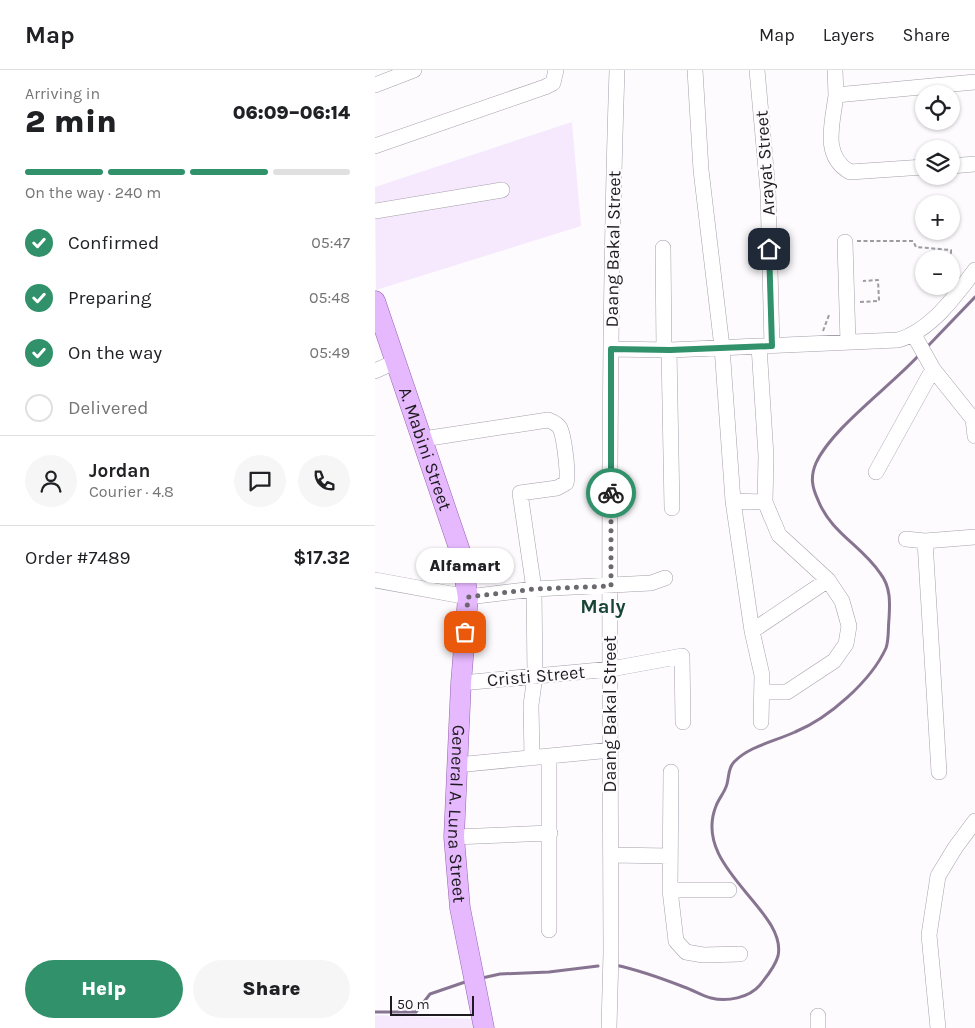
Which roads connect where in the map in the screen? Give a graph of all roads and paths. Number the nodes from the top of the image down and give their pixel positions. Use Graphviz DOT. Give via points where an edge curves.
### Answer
graph roads {
  1 [pos="414,70"];
  2 [pos="556,70"];
  3 [pos="617,70"];
  4 [pos="695,70"];
  5 [pos="757,70"];
  6 [pos="835,70"];
  7 [pos="975,82"];
  8 [pos="375,85"];
  9 [pos="836,95"];
  10 [pos="375,146"];
  11 [pos="975,164"];
  12 [pos="960,165"];
  13 [pos="915,168"];
  14 [pos="502,190"];
  15 [pos="375,211"];
  16 [pos="845,242"];
  17 [pos="663,248"];
  18 [pos="951,250"];
  19 [pos="975,270"];
  20 [pos="863,281"];
  21 [pos="845,302"];
  22 [pos="377,311"];
  23 [pos="914,335"];
  24 [pos="848,342"];
  25 [pos="765,346"];
  26 [pos="723,347"];
  27 [pos="611,349"];
  28 [pos="667,350"];
  29 [pos="397,362"];
  30 [pos="933,369"];
  31 [pos="375,371"];
  32 [pos="974,419"];
  33 [pos="975,436"];
  34 [pos="423,439"];
  35 [pos="877,472"];
  36 [pos="733,501"];
  37 [pos="765,502"];
  38 [pos="672,508"];
  39 [pos="975,537"];
  40 [pos="906,539"];
  41 [pos="925,541"];
  42 [pos="665,578"];
  43 [pos="375,580"];
  44 [pos="828,580"];
  45 [pos="611,586"];
  46 [pos="534,589"];
  47 [pos="468,597"];
  48 [pos="752,631"];
  49 [pos="611,669"];
  50 [pos="535,676"];
  51 [pos="461,683"];
  52 [pos="763,692"];
  53 [pos="683,722"];
  54 [pos="761,722"];
  55 [pos="611,750"];
  56 [pos="549,756"];
  57 [pos="532,758"];
  58 [pos="457,764"];
  59 [pos="671,772"];
  60 [pos="939,772"];
  61 [pos="975,821"];
  62 [pos="550,832"];
  63 [pos="454,837"];
  64 [pos="611,855"];
  65 [pos="670,856"];
  66 [pos="670,890"];
  67 [pos="729,890"];
  68 [pos="549,930"];
  69 [pos="740,954"];
  70 [pos="484,1028"];
  71 [pos="609,1028"];
  72 [pos="938,1028"];
  1 -- 8 [label="street"];
  2 -- 10 [label="street" via="553,82 545,87"];
  3 -- 27 [label="street, Daang Bakal Street"];
  4 -- 26 [label="street" via="701,170"];
  5 -- 25 [label="street, Arayat Street" via="768,191"];
  6 -- 9 [label="street"];
  7 -- 9 [label="street"];
  9 -- 13 [label="street" via="831,149 839,166 850,172"];
  11 -- 12 [label="street"];
  14 -- 15 [label="street"];
  16 -- 18 [label="path" via="913,241 916,247"];
  16 -- 21 [label="street"];
  17 -- 28 [label="street"];
  19 -- 23 [label="street" via="933,319"];
  20 -- 21 [label="path" via="879,280 879,301"];
  21 -- 24 [label="street"];
  22 -- 29 [label="main road, A. Mabini Street"];
  23 -- 24 [label="street" via="898,340"];
  23 -- 30 [label="street"];
  24 -- 25 [label="street"];
  25 -- 26 [label="street"];
  25 -- 37 [label="street, Arayat Street"];
  26 -- 28 [label="street"];
  26 -- 36 [label="street"];
  27 -- 28 [label="street"];
  27 -- 45 [label="street, Daang Bakal Street"];
  28 -- 38 [label="street"];
  29 -- 31 [label="street"];
  29 -- 34 [label="main road, A. Mabini Street"];
  30 -- 32 [label="street"];
  30 -- 35 [label="street"];
  32 -- 33 [label="street"];
  34 -- 46 [label="street" via="548,420 561,429 566,483 557,488 520,493"];
  34 -- 47 [label="main road, A. Mabini Street" via="460,551"];
  36 -- 37 [label="street"];
  36 -- 48 [label="street"];
  37 -- 44 [label="street" via="779,535"];
  39 -- 41 [label="street"];
  40 -- 41 [label="street"];
  41 -- 60 [label="street"];
  42 -- 45 [label="street" via="651,583"];
  43 -- 47 [label="street"];
  44 -- 48 [label="street"];
  44 -- 52 [label="street" via="842,601 847,618 846,644 834,661 787,692"];
  45 -- 46 [label="street"];
  45 -- 49 [label="street, Daang Bakal Street"];
  46 -- 47 [label="street"];
  46 -- 50 [label="street"];
  47 -- 51 [label="main road, General A. Luna Street"];
  48 -- 52 [label="street"];
  49 -- 50 [label="street, Cristi Street"];
  49 -- 53 [label="street, Cristi Street" via="682,656"];
  49 -- 55 [label="street, Daang Bakal Street"];
  50 -- 51 [label="street, Cristi Street"];
  50 -- 57 [label="street" via="531,705"];
  51 -- 58 [label="main road, General A. Luna Street"];
  52 -- 54 [label="street"];
  55 -- 56 [label="street"];
  55 -- 64 [label="street, Daang Bakal Street"];
  56 -- 57 [label="street"];
  56 -- 62 [label="street"];
  57 -- 58 [label="street"];
  58 -- 63 [label="main road, General A. Luna Street"];
  59 -- 65 [label="street"];
  61 -- 72 [label="street" via="938,876 929,935"];
  62 -- 63 [label="street"];
  62 -- 68 [label="street"];
  63 -- 70 [label="main road, General A. Luna Street" via="460,908"];
  64 -- 65 [label="street"];
  64 -- 71 [label="street, Daang Bakal Street"];
  65 -- 66 [label="street"];
  66 -- 67 [label="street"];
  66 -- 69 [label="street" via="676,941 686,952"];
}
